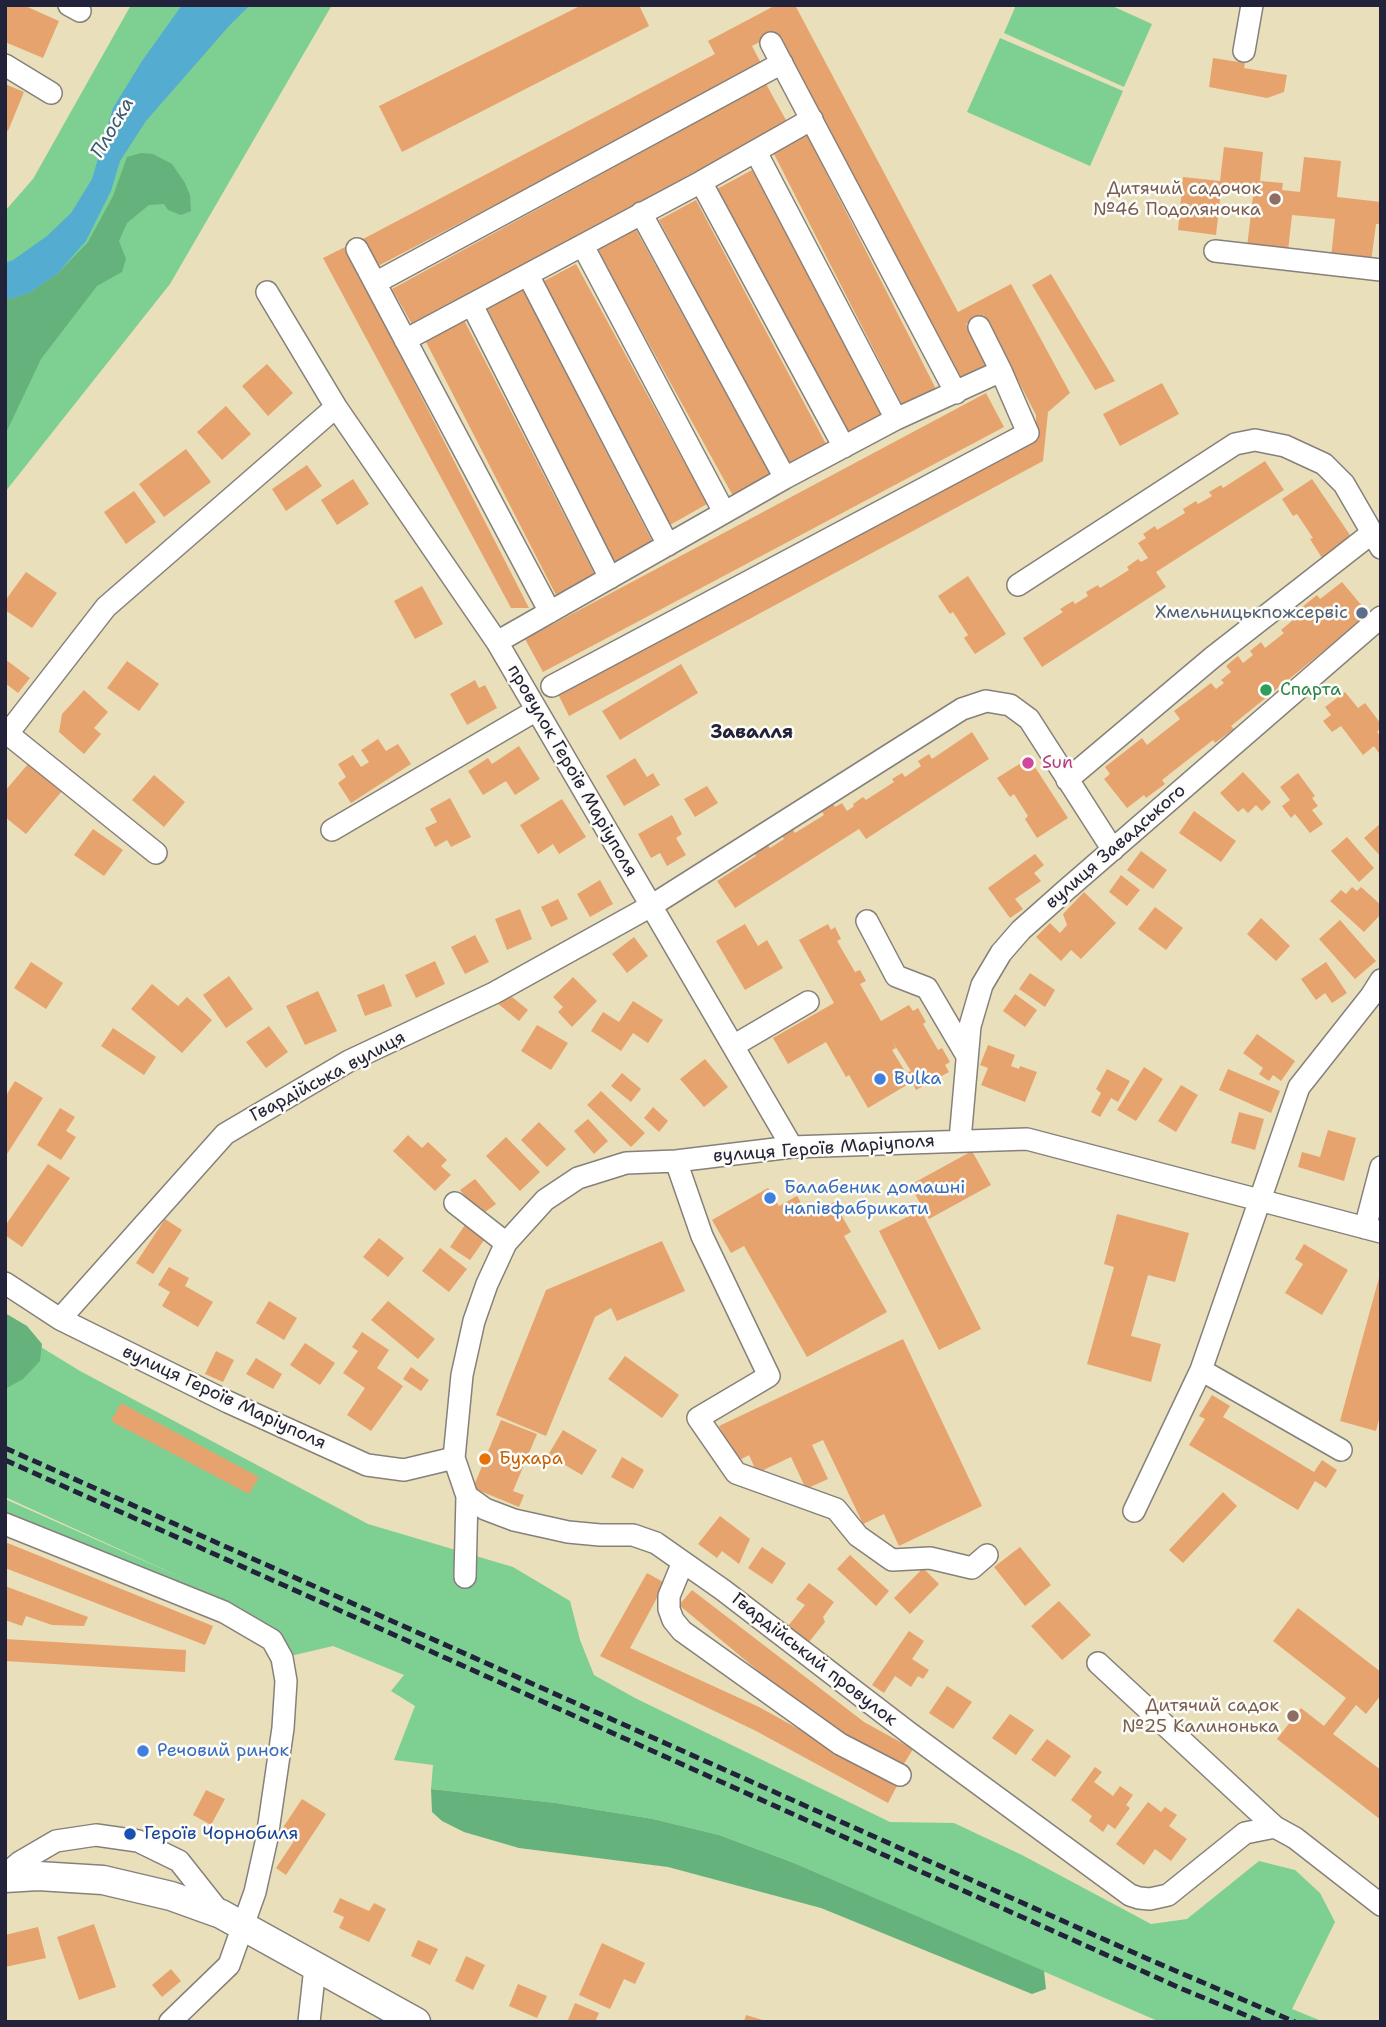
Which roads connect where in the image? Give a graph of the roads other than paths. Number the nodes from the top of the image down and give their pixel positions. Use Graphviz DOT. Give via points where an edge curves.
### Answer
graph roads {
  1 [pos="1252,5"];
  2 [pos="771,43"];
  3 [pos="1244,51"];
  4 [pos="782,63"];
  5 [pos="5,65"];
  6 [pos="51,93"];
  7 [pos="812,119"];
  8 [pos="756,152"];
  9 [pos="701,182"];
  10 [pos="641,213"];
  11 [pos="583,246"];
  12 [pos="357,249"];
  13 [pos="1215,251"];
  14 [pos="1381,270"];
  15 [pos="528,275"];
  16 [pos="375,283"];
  17 [pos="267,292"];
  18 [pos="472,305"];
  19 [pos="979,327"];
  20 [pos="405,340"];
  21 [pos="1001,371"];
  22 [pos="956,393"];
  23 [pos="336,407"];
  24 [pos="896,419"];
  25 [pos="844,447"];
  26 [pos="785,478"];
  27 [pos="724,512"];
  28 [pos="1376,540"];
  29 [pos="668,545"];
  30 [pos="610,578"];
  31 [pos="1018,584"];
  32 [pos="550,612"];
  33 [pos="1381,617"];
  34 [pos="497,642"];
  35 [pos="552,686"];
  36 [pos="535,711"];
  37 [pos="6,736"];
  38 [pos="1067,780"];
  39 [pos="332,830"];
  40 [pos="1112,850"];
  41 [pos="156,853"];
  42 [pos="651,906"];
  43 [pos="867,921"];
  44 [pos="1381,979"];
  45 [pos="808,1002"];
  46 [pos="733,1046"];
  47 [pos="967,1056"];
  48 [pos="960,1140"];
  49 [pos="792,1147"];
  50 [pos="676,1160"];
  51 [pos="1381,1167"];
  52 [pos="1258,1200"];
  53 [pos="455,1203"];
  54 [pos="1373,1230"];
  55 [pos="506,1243"];
  56 [pos="5,1283"];
  57 [pos="60,1319"];
  58 [pos="1201,1370"];
  59 [pos="1341,1450"];
  60 [pos="454,1458"];
  61 [pos="467,1496"];
  62 [pos="1134,1511"];
  63 [pos="5,1524"];
  64 [pos="987,1555"];
  65 [pos="683,1562"];
  66 [pos="465,1577"];
  67 [pos="1098,1663"];
  68 [pos="900,1775"];
  69 [pos="1275,1827"];
  70 [pos="5,1877"];
  71 [pos="1381,1905"];
  72 [pos="232,1921"];
  73 [pos="315,1967"];
  74 [pos="170,2022"];
  75 [pos="309,2022"];
  76 [pos="416,2022"];
  1 -- 3 [label="street"];
  2 -- 4 [label="street"];
  4 -- 7 [label="street"];
  4 -- 16 [label="street"];
  5 -- 6 [label="street"];
  7 -- 8 [label="street"];
  7 -- 22 [label="street"];
  8 -- 9 [label="street"];
  8 -- 24 [label="street"];
  9 -- 10 [label="street"];
  9 -- 25 [label="street"];
  10 -- 11 [label="street"];
  10 -- 26 [label="street"];
  11 -- 15 [label="street"];
  11 -- 27 [label="street"];
  12 -- 16 [label="street"];
  13 -- 14 [label="street"];
  15 -- 18 [label="street"];
  15 -- 29 [label="street"];
  16 -- 20 [label="street"];
  17 -- 23 [label="street, провулок Героїв Маріуполя"];
  18 -- 20 [label="street"];
  18 -- 30 [label="street"];
  19 -- 21 [label="street"];
  20 -- 32 [label="street"];
  21 -- 22 [label="street"];
  21 -- 35 [label="street" via="1028,433"];
  22 -- 24 [label="street"];
  23 -- 34 [label="street, провулок Героїв Маріуполя"];
  23 -- 37 [label="street" via="106,607"];
  24 -- 25 [label="street"];
  25 -- 26 [label="street"];
  26 -- 27 [label="street"];
  27 -- 29 [label="street"];
  28 -- 31 [label="street" via="1344,484 1324,464 1285,446 1255,440 1235,444"];
  28 -- 38 [label="street" via="1213,657"];
  29 -- 30 [label="street"];
  30 -- 32 [label="street"];
  32 -- 34 [label="street"];
  33 -- 40 [label="street, вулиця Завадського"];
  34 -- 36 [label="street, провулок Героїв Маріуполя"];
  36 -- 39 [label="street"];
  36 -- 42 [label="street, провулок Героїв Маріуполя"];
  37 -- 41 [label="street"];
  38 -- 40 [label="street, Гвардійська вулиця"];
  38 -- 42 [label="street, Гвардійська вулиця" via="1029,719 1010,705 986,701 962,709"];
  40 -- 47 [label="street, вулиця Завадського" via="1000,953 976,1000"];
  42 -- 46 [label="street, провулок Героїв Маріуполя"];
  42 -- 57 [label="street, Гвардійська вулиця" via="494,993 349,1061 225,1134"];
  43 -- 47 [label="street" via="896,976 927,988"];
  44 -- 52 [label="street" via="1299,1087"];
  45 -- 46 [label="street"];
  46 -- 49 [label="street, провулок Героїв Маріуполя"];
  47 -- 48 [label="street, вулиця Завадського"];
  48 -- 49 [label="street, вулиця Героїв Маріуполя"];
  48 -- 52 [label="street, вулиця Героїв Маріуполя" via="1036,1141"];
  49 -- 50 [label="street, вулиця Героїв Маріуполя"];
  50 -- 55 [label="street, вулиця Героїв Маріуполя" via="626,1163 578,1178 545,1200"];
  50 -- 64 [label="street" via="702,1236 769,1376 698,1418 736,1473 836,1508 858,1536 892,1560 930,1558 972,1568"];
  51 -- 54 [label="street"];
  52 -- 54 [label="street, вулиця Героїв Маріуполя"];
  52 -- 58 [label="street"];
  53 -- 55 [label="street"];
  55 -- 60 [label="street, вулиця Героїв Маріуполя" via="474,1321 462,1375"];
  56 -- 57 [label="street, вулиця Героїв Маріуполя"];
  57 -- 60 [label="street, вулиця Героїв Маріуполя" via="367,1465 404,1469"];
  58 -- 59 [label="street"];
  58 -- 62 [label="street"];
  60 -- 61 [label="street, вулиця Героїв Маріуполя"];
  61 -- 65 [label="street, Гвардійський провулок" via="513,1520 600,1535 642,1536"];
  61 -- 66 [label="street"];
  63 -- 72 [label="street" via="224,1612 272,1640 282,1658 286,1681 283,1728 255,1892"];
  65 -- 68 [label="street" via="669,1596 673,1620 682,1631 840,1744"];
  65 -- 69 [label="street, Гвардійський провулок" via="1130,1895 1150,1899 1168,1895 1245,1833"];
  67 -- 69 [label="street"];
  69 -- 71 [label="street"];
  70 -- 72 [label="main road" via="103,1880 171,1896"];
  70 -- 72 [label="street" via="20,1862 56,1841 96,1835 138,1841 179,1861"];
  72 -- 73 [label="main road"];
  72 -- 74 [label="street" via="229,1965"];
  73 -- 75 [label="street"];
  73 -- 76 [label="main road"];
}
